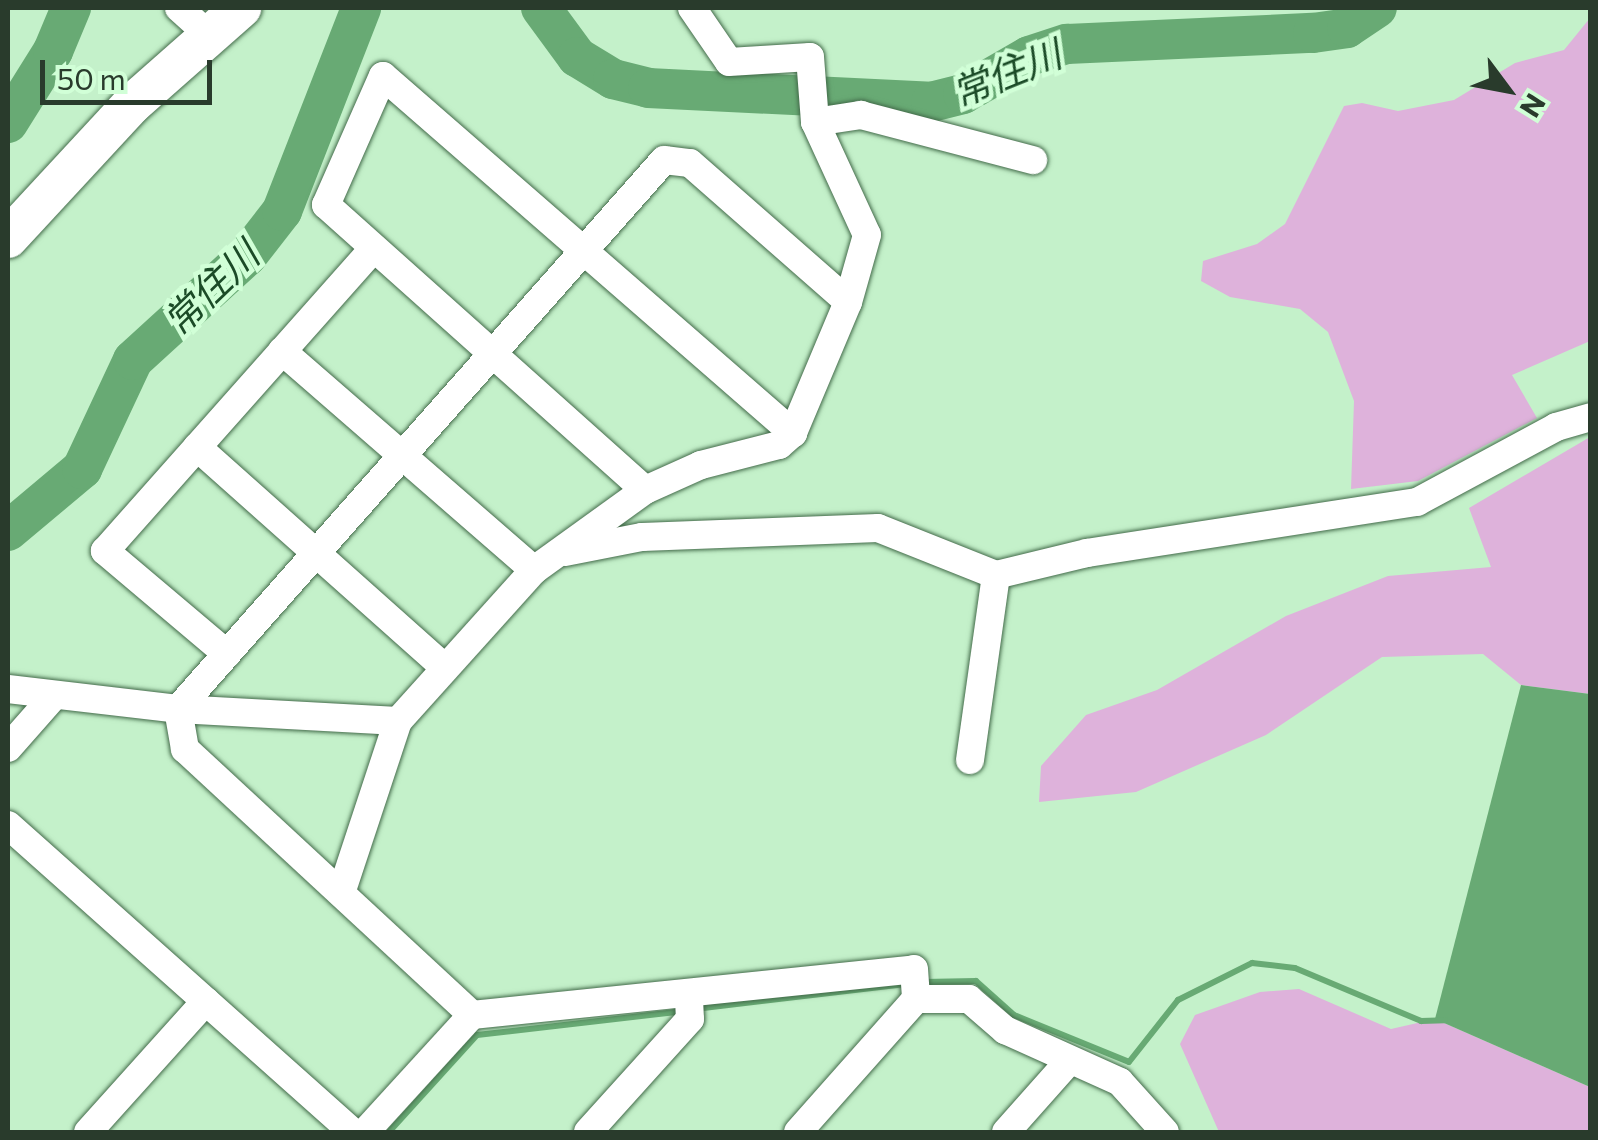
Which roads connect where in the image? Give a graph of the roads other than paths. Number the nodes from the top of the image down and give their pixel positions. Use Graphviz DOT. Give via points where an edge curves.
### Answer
graph roads {
  1 [pos="241,8"];
  2 [pos="692,8"];
  3 [pos="193,20"];
  4 [pos="813,115"];
  5 [pos="1033,160"];
  6 [pos="8,238"];
  7 [pos="374,248"];
  8 [pos="584,252"];
  9 [pos="848,302"];
  10 [pos="282,351"];
  11 [pos="495,355"];
  12 [pos="1590,418"];
  13 [pos="792,433"];
  14 [pos="197,448"];
  15 [pos="403,457"];
  16 [pos="646,490"];
  17 [pos="316,554"];
  18 [pos="557,554"];
  19 [pos="534,570"];
  20 [pos="996,576"];
  21 [pos="227,654"];
  22 [pos="442,666"];
  23 [pos="8,688"];
  24 [pos="53,697"];
  25 [pos="178,709"];
  26 [pos="398,721"];
  27 [pos="8,748"];
  28 [pos="970,760"];
  29 [pos="8,825"];
  30 [pos="341,893"];
  31 [pos="915,988"];
  32 [pos="206,1001"];
  33 [pos="690,1007"];
  34 [pos="472,1015"];
  35 [pos="1070,1060"];
  36 [pos="1153,1128"];
  37 [pos="88,1132"];
  38 [pos="353,1132"];
  39 [pos="364,1132"];
  40 [pos="588,1132"];
  41 [pos="798,1132"];
  42 [pos="1006,1132"];
  1 -- 3 [label="main road"];
  2 -- 4 [label="street" via="729,62 810,56"];
  3 -- 6 [label="main road"];
  4 -- 5 [label="street" via="861,114"];
  4 -- 9 [label="street" via="867,236"];
  7 -- 8 [label="street" via="326,205 383,76"];
  7 -- 10 [label="street"];
  7 -- 11 [label="street"];
  8 -- 9 [label="street" via="664,160 690,164"];
  8 -- 11 [label="street"];
  8 -- 13 [label="street"];
  9 -- 13 [label="street"];
  10 -- 14 [label="street"];
  10 -- 15 [label="street"];
  11 -- 15 [label="street"];
  11 -- 16 [label="street"];
  12 -- 20 [label="street" via="1556,427 1417,502 1087,553"];
  13 -- 16 [label="street" via="779,445 701,465"];
  14 -- 17 [label="street"];
  14 -- 21 [label="street" via="105,550"];
  15 -- 17 [label="street"];
  15 -- 19 [label="street"];
  16 -- 18 [label="street"];
  17 -- 21 [label="street"];
  17 -- 22 [label="street"];
  18 -- 19 [label="street"];
  18 -- 20 [label="street" via="642,537 878,528"];
  19 -- 22 [label="street"];
  20 -- 28 [label="street"];
  21 -- 25 [label="street"];
  22 -- 26 [label="street"];
  23 -- 24 [label="street"];
  24 -- 25 [label="street"];
  24 -- 27 [label="street"];
  25 -- 26 [label="street"];
  25 -- 30 [label="street" via="184,750"];
  26 -- 30 [label="street"];
  29 -- 32 [label="street"];
  30 -- 34 [label="street"];
  31 -- 33 [label="street" via="914,969"];
  31 -- 35 [label="street" via="969,999 1005,1030"];
  31 -- 41 [label="street"];
  32 -- 37 [label="street"];
  32 -- 38 [label="street"];
  33 -- 34 [label="street"];
  33 -- 40 [label="street"];
  34 -- 39 [label="street"];
  35 -- 36 [label="street" via="1120,1082"];
  35 -- 42 [label="street"];
}
